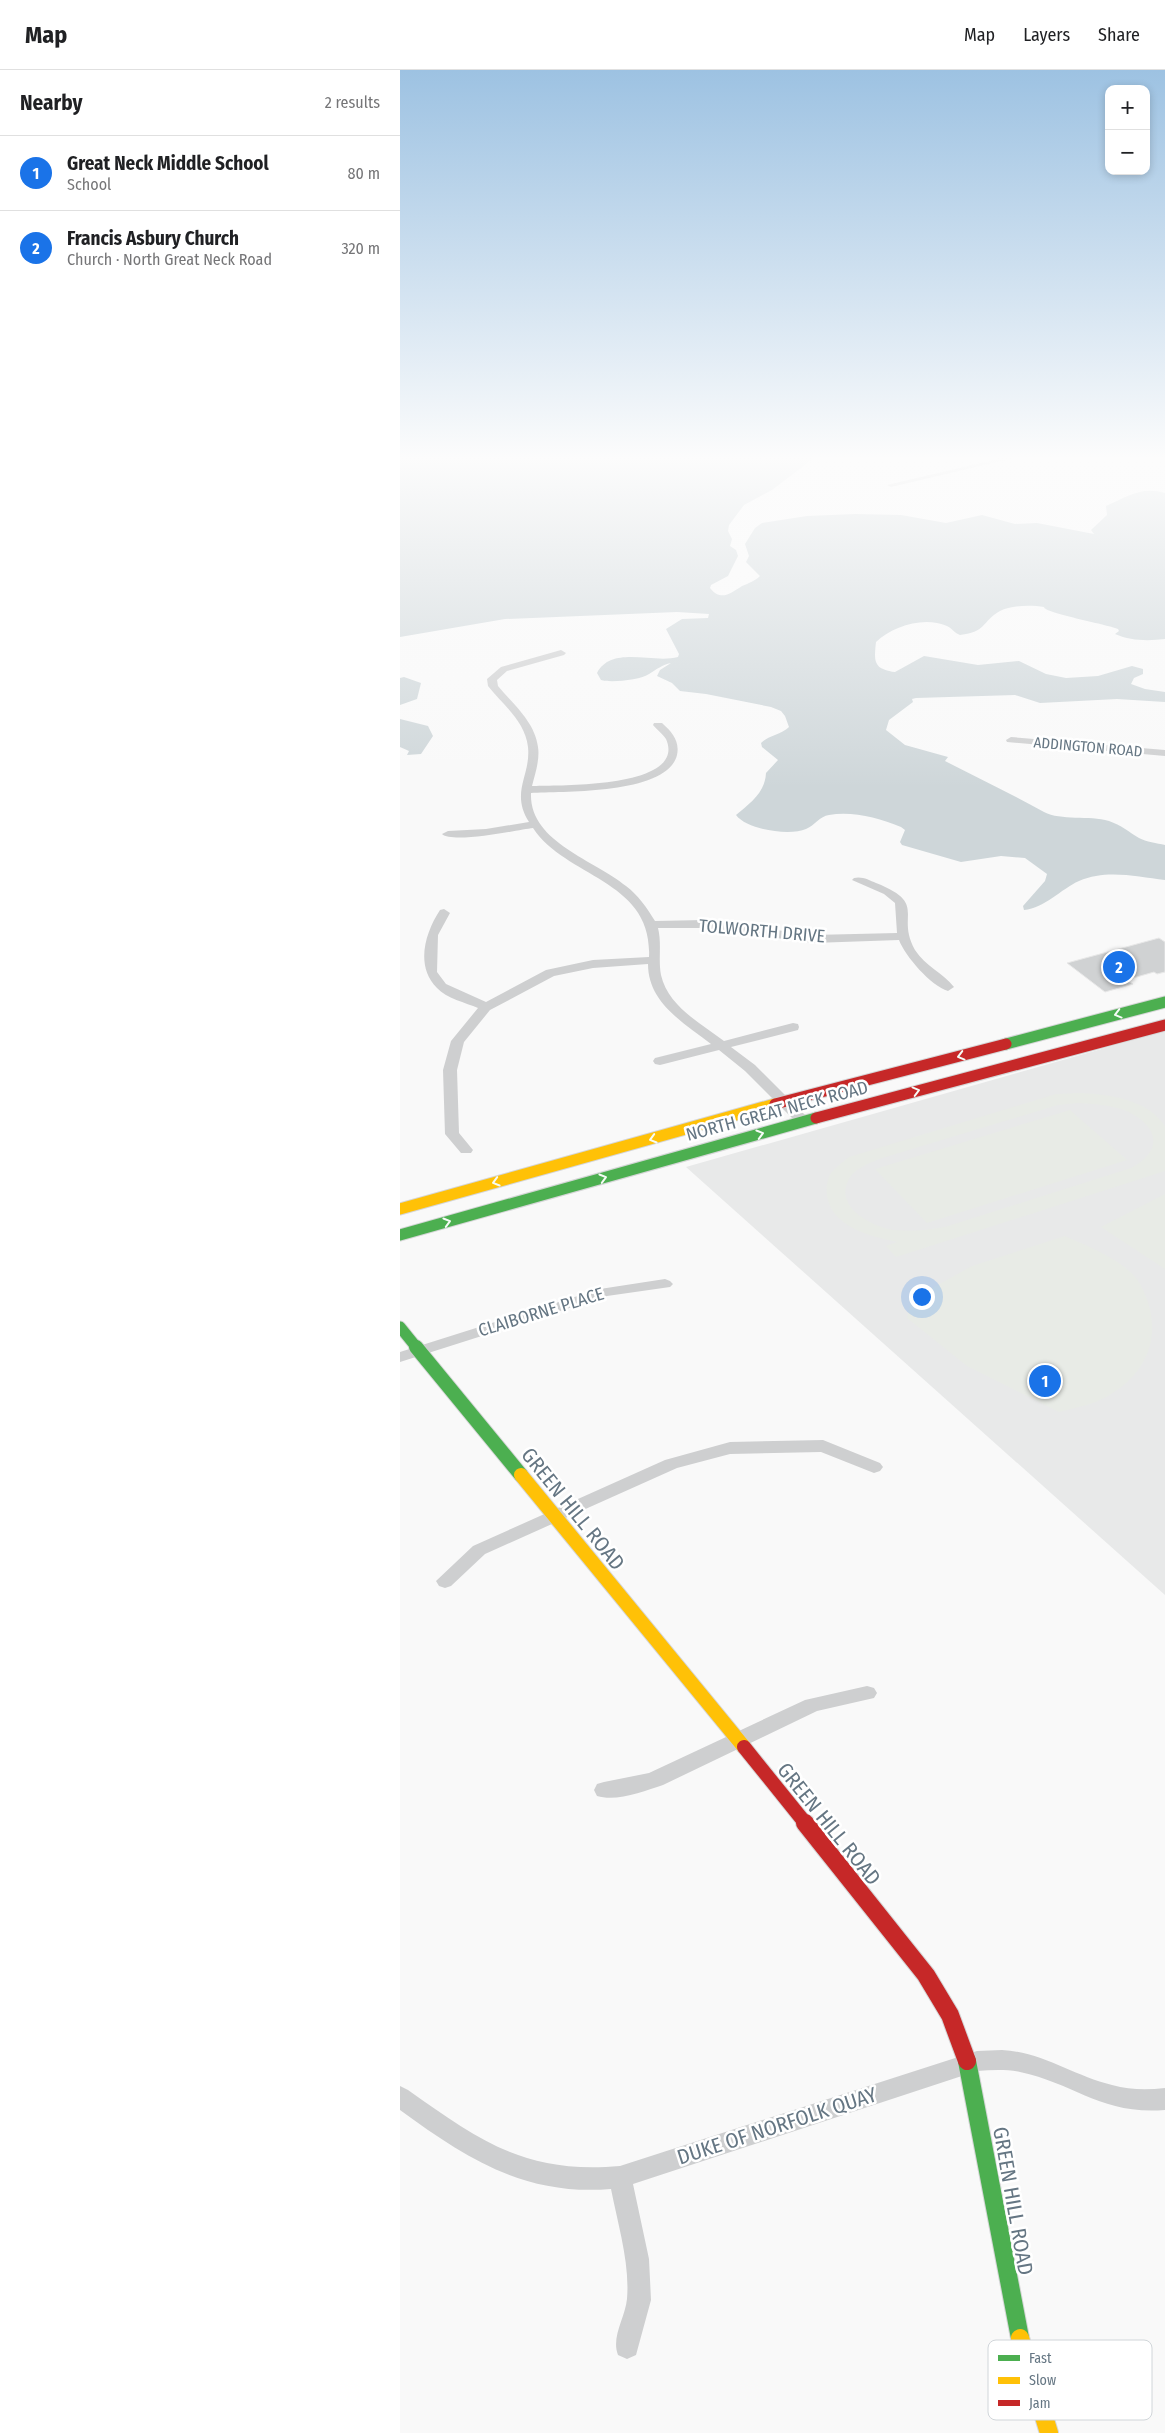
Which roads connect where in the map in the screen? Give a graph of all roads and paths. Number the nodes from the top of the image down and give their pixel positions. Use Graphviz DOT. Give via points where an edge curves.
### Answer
graph roads {
  1 [pos="561,653"];
  2 [pos="658,725"];
  3 [pos="1011,740"];
  4 [pos="1165,753"];
  5 [pos="525,790"];
  6 [pos="535,824"];
  7 [pos="448,834"];
  8 [pos="858,880"];
  9 [pos="444,913"];
  10 [pos="650,925"];
  11 [pos="903,936"];
  12 [pos="654,960"];
  13 [pos="948,987"];
  14 [pos="1165,1002"];
  15 [pos="486,1007"];
  16 [pos="1165,1025"];
  17 [pos="793,1027"];
  18 [pos="722,1045"];
  19 [pos="660,1061"];
  20 [pos="784,1102"];
  21 [pos="803,1121"];
  22 [pos="466,1150"];
  23 [pos="400,1209"];
  24 [pos="400,1236"];
  25 [pos="665,1284"];
  26 [pos="400,1327"];
  27 [pos="418,1350"];
  28 [pos="400,1357"];
  29 [pos="874,1467"];
  30 [pos="554,1516"];
  31 [pos="445,1581"];
  32 [pos="867,1694"];
  33 [pos="738,1739"];
  34 [pos="604,1790"];
  35 [pos="968,2064"];
  36 [pos="400,2097"];
  37 [pos="1165,2099"];
  38 [pos="620,2177"];
  39 [pos="1021,2340"];
  40 [pos="627,2346"];
  41 [pos="1045,2420"];
  42 [pos="1049,2433"];
  1 -- 5 [label="street" via="504,669 492,679 493,686 527,727 532,739 533,755"];
  2 -- 5 [label="street" via="671,736 673,750 670,762 658,773 621,784"];
  3 -- 4 [label="street, ADDINGTON ROAD"];
  5 -- 6 [label="street" via="525,802"];
  6 -- 7 [label="street"];
  6 -- 10 [label="street" via="562,849 625,891"];
  8 -- 11 [label="street" via="888,892 900,901"];
  9 -- 15 [label="street" via="432,935 431,972 442,987"];
  10 -- 11 [label="street, TOLWORTH DRIVE" via="704,924 813,939"];
  10 -- 12 [label="street" via="655,946"];
  11 -- 13 [label="street" via="916,959"];
  12 -- 15 [label="street" via="593,964 550,973"];
  12 -- 18 [label="street" via="657,983 670,1005"];
  14 -- 20 [label="main road, NORTH GREAT NECK ROAD, one-way"];
  15 -- 22 [label="street" via="458,1041 450,1070 452,1134"];
  21 -- 16 [label="main road, NORTH GREAT NECK ROAD, one-way"];
  17 -- 18 [label="street"];
  18 -- 19 [label="street"];
  18 -- 20 [label="street"];
  20 -- 21 [label="street"];
  20 -- 23 [label="main road, NORTH GREAT NECK ROAD, one-way"];
  24 -- 21 [label="main road, NORTH GREAT NECK ROAD, one-way"];
  25 -- 27 [label="street, CLAIBORNE PLACE" via="605,1292"];
  26 -- 27 [label="main road, GREEN HILL ROAD"];
  27 -- 28 [label="street, CLAIBORNE PLACE"];
  27 -- 30 [label="main road, GREEN HILL ROAD"];
  29 -- 30 [label="street" via="823,1446 730,1448 670,1464"];
  30 -- 31 [label="street" via="480,1550"];
  30 -- 33 [label="main road, GREEN HILL ROAD"];
  32 -- 33 [label="street" via="812,1705"];
  33 -- 34 [label="street" via="656,1779"];
  33 -- 35 [label="main road, GREEN HILL ROAD" via="926,1975 950,2015"];
  35 -- 37 [label="street, DUKE OF NORFOLK QUAY" via="1001,2060 1025,2063 1089,2090 1123,2100 1150,2102"];
  35 -- 38 [label="street, DUKE OF NORFOLK QUAY"];
  35 -- 39 [label="main road, GREEN HILL ROAD"];
  36 -- 38 [label="street, DUKE OF NORFOLK QUAY" via="500,2160 530,2172 561,2178"];
  38 -- 40 [label="street" via="637,2267 639,2300"];
  41 -- 42 [label="main road, GREEN HILL ROAD"];
}
